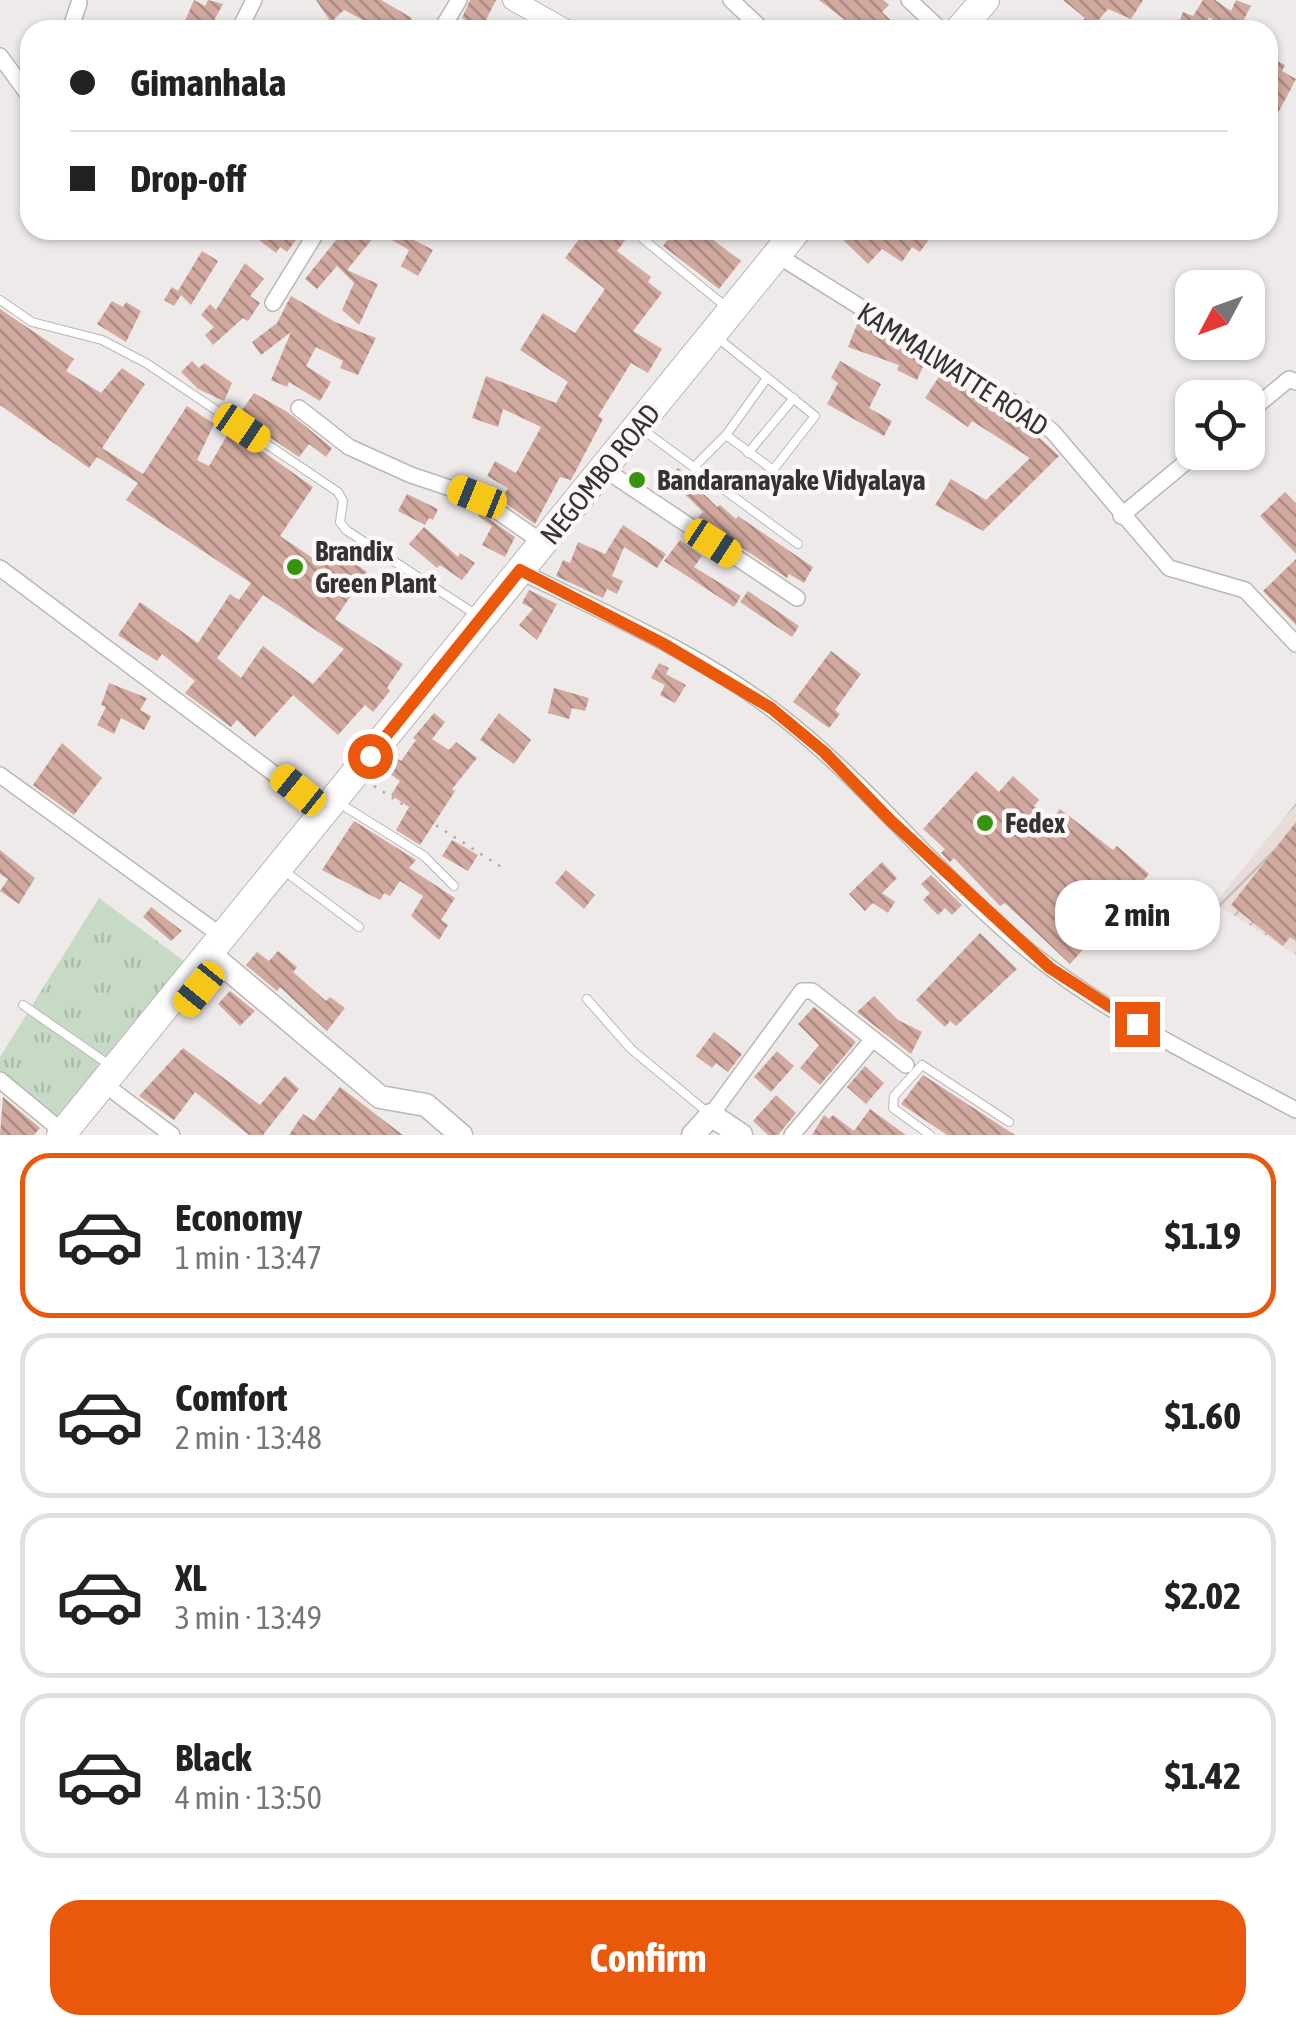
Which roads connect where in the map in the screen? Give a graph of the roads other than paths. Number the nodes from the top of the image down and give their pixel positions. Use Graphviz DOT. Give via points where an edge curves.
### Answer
graph roads {
  1 [pos="513,0"];
  2 [pos="730,0"];
  3 [pos="908,0"];
  4 [pos="985,0"];
  5 [pos="1002,0"];
  6 [pos="79,3"];
  7 [pos="73,20"];
  8 [pos="548,20"];
  9 [pos="752,20"];
  10 [pos="931,20"];
  11 [pos="968,20"];
  12 [pos="985,20"];
  13 [pos="0,56"];
  14 [pos="20,83"];
  15 [pos="312,240"];
  16 [pos="644,240"];
  17 [pos="792,240"];
  18 [pos="805,240"];
  19 [pos="783,259"];
  20 [pos="0,300"];
  21 [pos="273,302"];
  22 [pos="732,312"];
  23 [pos="724,343"];
  24 [pos="767,378"];
  25 [pos="1296,382"];
  26 [pos="794,398"];
  27 [pos="1265,398"];
  28 [pos="299,408"];
  29 [pos="726,434"];
  30 [pos="650,435"];
  31 [pos="748,453"];
  32 [pos="694,467"];
  33 [pos="1176,470"];
  34 [pos="616,477"];
  35 [pos="1121,516"];
  36 [pos="543,543"];
  37 [pos="798,544"];
  38 [pos="0,568"];
  39 [pos="527,574"];
  40 [pos="797,598"];
  41 [pos="482,618"];
  42 [pos="1296,644"];
  43 [pos="0,775"];
  44 [pos="336,810"];
  45 [pos="291,876"];
  46 [pos="454,886"];
  47 [pos="359,927"];
  48 [pos="217,951"];
  49 [pos="587,999"];
  50 [pos="23,1006"];
  51 [pos="873,1039"];
  52 [pos="906,1065"];
  53 [pos="0,1080"];
  54 [pos="115,1081"];
  55 [pos="1296,1110"];
  56 [pos="711,1115"];
  57 [pos="1009,1122"];
  58 [pos="69,1134"];
  59 [pos="172,1135"];
  60 [pos="461,1135"];
  61 [pos="693,1135"];
  62 [pos="741,1135"];
  63 [pos="792,1135"];
  64 [pos="930,1135"];
  1 -- 8 [label="street"];
  2 -- 9 [label="street"];
  3 -- 10 [label="street"];
  4 -- 11 [label="highway"];
  5 -- 12 [label="highway"];
  6 -- 7 [label="street"];
  13 -- 14 [label="street"];
  15 -- 21 [label="street"];
  16 -- 22 [label="lane"];
  17 -- 19 [label="highway, NEGOMBO ROAD"];
  18 -- 19 [label="highway, NEGOMBO ROAD"];
  19 -- 22 [label="highway, NEGOMBO ROAD"];
  19 -- 23 [label="highway, NEGOMBO ROAD"];
  19 -- 35 [label="street, KAMMALWATTE ROAD" via="1025,410 1052,432"];
  20 -- 41 [label="lane" via="32,322 102,340 146,363 338,492 346,530"];
  22 -- 36 [label="highway, NEGOMBO ROAD"];
  23 -- 24 [label="lane"];
  23 -- 30 [label="highway, NEGOMBO ROAD"];
  24 -- 26 [label="lane"];
  24 -- 29 [label="lane"];
  25 -- 27 [label="street" via="1289,379"];
  26 -- 31 [label="lane"];
  26 -- 31 [label="lane" via="814,420 777,466 767,469"];
  28 -- 36 [label="street" via="349,447 477,497"];
  29 -- 31 [label="lane"];
  29 -- 32 [label="lane"];
  30 -- 32 [label="lane"];
  30 -- 34 [label="highway, NEGOMBO ROAD"];
  32 -- 37 [label="lane"];
  33 -- 35 [label="street"];
  34 -- 39 [label="highway, NEGOMBO ROAD"];
  34 -- 40 [label="street"];
  35 -- 42 [label="street, KAMMALWATTE ROAD" via="1169,568 1244,590"];
  36 -- 39 [label="highway, NEGOMBO ROAD"];
  38 -- 44 [label="street"];
  39 -- 41 [label="highway, NEGOMBO ROAD"];
  39 -- 44 [label="highway, NEGOMBO ROAD" via="368,783"];
  39 -- 55 [label="street" via="771,708 1050,968 1137,1024"];
  41 -- 44 [label="highway, NEGOMBO ROAD"];
  43 -- 48 [label="street"];
  44 -- 45 [label="highway, NEGOMBO ROAD"];
  44 -- 46 [label="lane" via="424,856"];
  44 -- 48 [label="highway, NEGOMBO ROAD"];
  45 -- 47 [label="lane"];
  45 -- 48 [label="highway, NEGOMBO ROAD"];
  48 -- 54 [label="highway, NEGOMBO ROAD"];
  48 -- 60 [label="main road" via="380,1097 426,1105"];
  49 -- 56 [label="lane" via="631,1049"];
  50 -- 54 [label="lane"];
  51 -- 52 [label="street"];
  51 -- 56 [label="street" via="802,991"];
  51 -- 63 [label="street"];
  53 -- 58 [label="street"];
  54 -- 58 [label="highway, NEGOMBO ROAD"];
  54 -- 59 [label="street"];
  56 -- 61 [label="main road"];
  56 -- 62 [label="main road"];
  57 -- 64 [label="lane" via="922,1065 894,1096 892,1108"];
}
